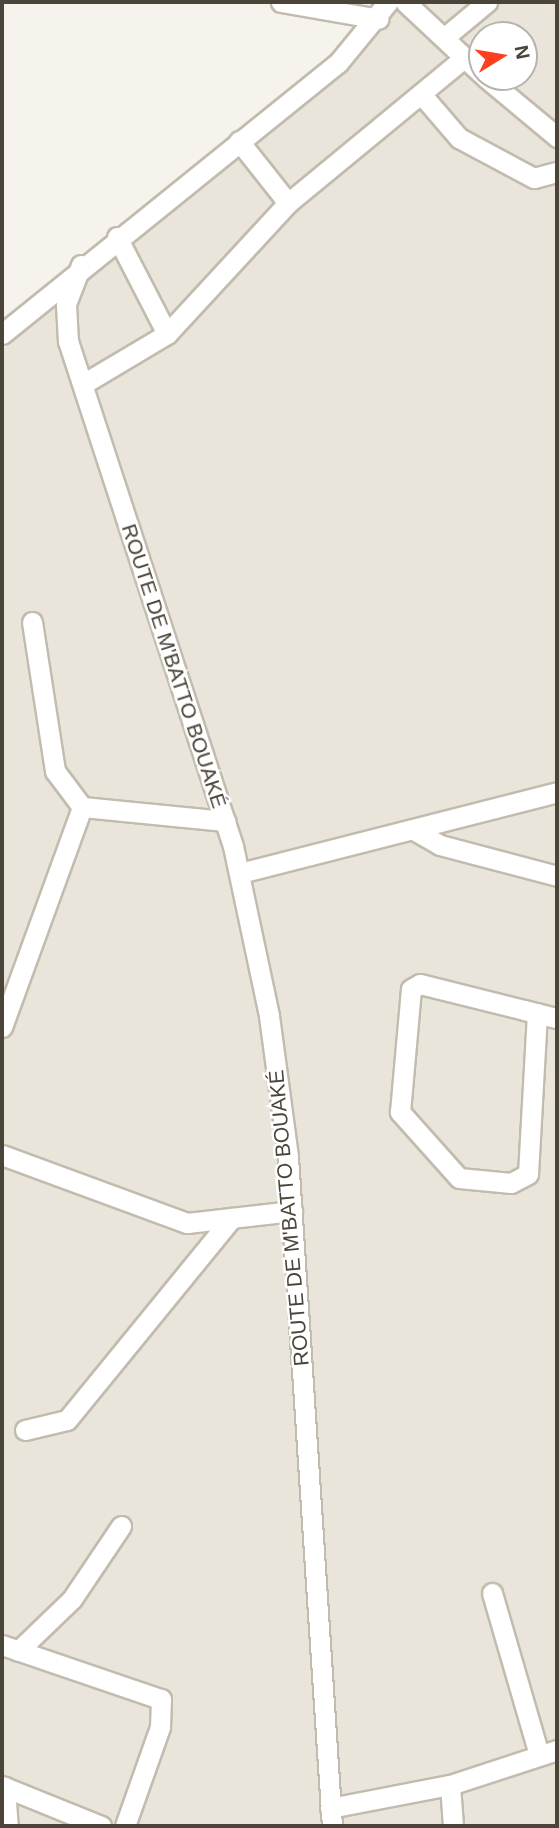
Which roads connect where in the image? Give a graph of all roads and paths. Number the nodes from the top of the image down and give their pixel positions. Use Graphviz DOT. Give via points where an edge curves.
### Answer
graph roads {
  1 [pos="281,2"];
  2 [pos="405,2"];
  3 [pos="487,2"];
  4 [pos="384,10"];
  5 [pos="445,37"];
  6 [pos="465,57"];
  7 [pos="468,60"];
  8 [pos="501,91"];
  9 [pos="422,95"];
  10 [pos="557,137"];
  11 [pos="239,141"];
  12 [pos="557,172"];
  13 [pos="288,203"];
  14 [pos="117,237"];
  15 [pos="81,265"];
  16 [pos="2,334"];
  17 [pos="167,334"];
  18 [pos="83,384"];
  19 [pos="32,622"];
  20 [pos="557,792"];
  21 [pos="82,807"];
  22 [pos="225,821"];
  23 [pos="414,830"];
  24 [pos="240,873"];
  25 [pos="557,876"];
  26 [pos="537,1013"];
  27 [pos="557,1018"];
  28 [pos="2,1027"];
  29 [pos="2,1155"];
  30 [pos="292,1211"];
  31 [pos="232,1218"];
  32 [pos="25,1430"];
  33 [pos="121,1526"];
  34 [pos="492,1593"];
  35 [pos="10,1648"];
  36 [pos="548,1752"];
  37 [pos="450,1785"];
  38 [pos="3,1786"];
  39 [pos="331,1817"];
  40 [pos="8,1826"];
  41 [pos="101,1826"];
  42 [pos="125,1826"];
  43 [pos="453,1826"];
  1 -- 4 [label="street"];
  2 -- 5 [label="street"];
  3 -- 5 [label="street"];
  4 -- 11 [label="street" via="338,63"];
  5 -- 6 [label="street"];
  6 -- 7 [label="street"];
  6 -- 9 [label="street"];
  8 -- 10 [label="street"];
  9 -- 12 [label="street" via="459,138 534,178"];
  9 -- 13 [label="street"];
  11 -- 13 [label="street"];
  11 -- 14 [label="street"];
  13 -- 17 [label="street"];
  14 -- 15 [label="street"];
  14 -- 17 [label="street"];
  15 -- 16 [label="street"];
  15 -- 18 [label="street, ROUTE DE M'BATTO BOUAKÉ" via="65,322"];
  17 -- 18 [label="street"];
  18 -- 22 [label="street, ROUTE DE M'BATTO BOUAKÉ"];
  19 -- 21 [label="street" via="54,771"];
  20 -- 23 [label="street"];
  21 -- 22 [label="street"];
  21 -- 28 [label="street"];
  22 -- 24 [label="street, ROUTE DE M'BATTO BOUAKÉ"];
  23 -- 24 [label="street"];
  23 -- 25 [label="street" via="440,845"];
  24 -- 30 [label="street, ROUTE DE M'BATTO BOUAKÉ" via="269,1016"];
  26 -- 26 [label="street" via="528,1174 511,1183 459,1178 400,1112 411,989 420,984"];
  26 -- 27 [label="street"];
  29 -- 31 [label="street" via="187,1223"];
  30 -- 31 [label="street"];
  30 -- 39 [label="street, ROUTE DE M'BATTO BOUAKÉ"];
  31 -- 32 [label="street" via="67,1420"];
  33 -- 35 [label="street" via="72,1599"];
  34 -- 36 [label="street"];
  35 -- 42 [label="street" via="161,1699 160,1727"];
  36 -- 37 [label="street"];
  37 -- 39 [label="street"];
  37 -- 43 [label="street"];
  38 -- 40 [label="street"];
  38 -- 41 [label="street"];
}
